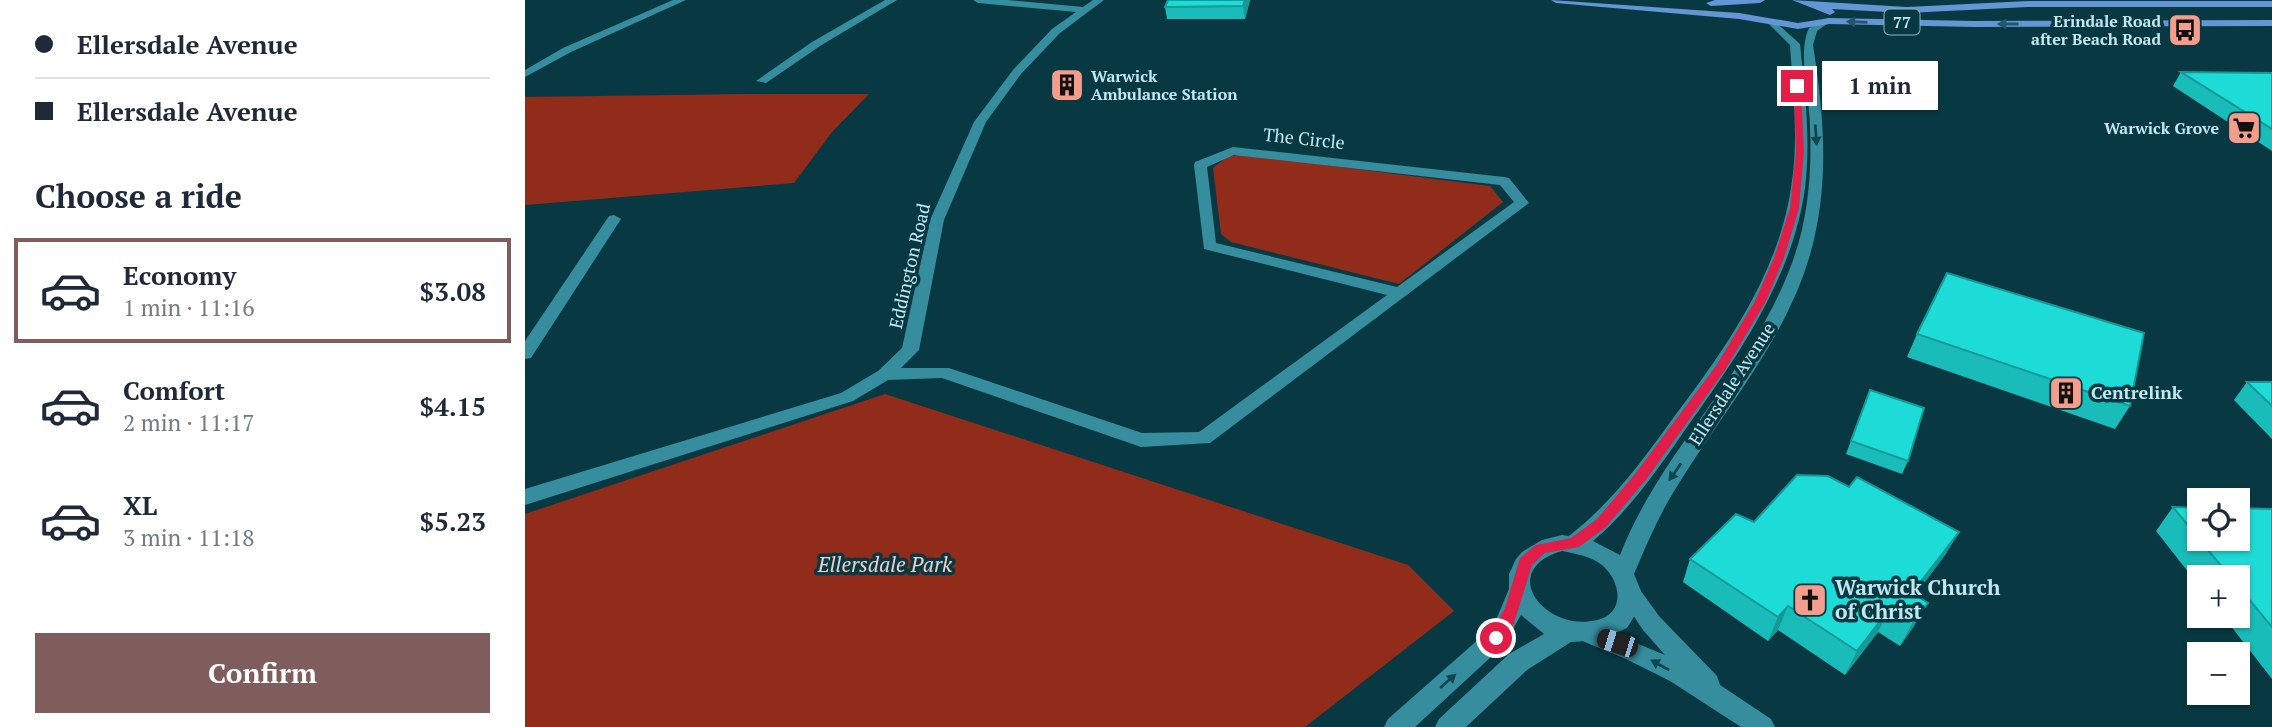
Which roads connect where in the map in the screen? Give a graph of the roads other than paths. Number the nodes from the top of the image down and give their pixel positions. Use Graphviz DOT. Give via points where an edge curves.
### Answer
graph roads {
  1 [pos="681,0"];
  2 [pos="892,0"];
  3 [pos="978,0"];
  4 [pos="1099,0"];
  5 [pos="1556,0"];
  6 [pos="1673,0"];
  7 [pos="1797,0"];
  8 [pos="1756,1"];
  9 [pos="2272,4"];
  10 [pos="1820,6"];
  11 [pos="1082,10"];
  12 [pos="1766,20"];
  13 [pos="1826,22"];
  14 [pos="2272,23"];
  15 [pos="525,74"];
  16 [pos="762,81"];
  17 [pos="614,219"];
  18 [pos="1400,293"];
  19 [pos="525,354"];
  20 [pos="884,375"];
  21 [pos="525,497"];
  22 [pos="1574,544"];
  23 [pos="1627,584"];
  24 [pos="1520,589"];
  25 [pos="1578,632"];
  26 [pos="1720,697"];
  27 [pos="1397,727"];
  28 [pos="1448,727"];
  29 [pos="1762,727"];
  1 -- 15 [label="street" via="567,50"];
  2 -- 16 [label="street"];
  3 -- 11 [label="street"];
  4 -- 11 [label="street, Eddington Road"];
  5 -- 12 [label="main road"];
  6 -- 8 [label="main road"];
  7 -- 10 [label="main road"];
  8 -- 12 [label="main road" via="1748,10"];
  9 -- 10 [label="main road, 77" via="2016,4 1907,10"];
  10 -- 13 [label="main road" via="1832,16"];
  11 -- 20 [label="street, Eddington Road" via="1017,72 980,122 937,220 911,350"];
  12 -- 13 [label="main road" via="1798,26"];
  12 -- 22 [label="street, Ellersdale Avenue" via="1795,44 1800,152 1795,208 1779,258 1761,301 1721,367 1640,477 1601,523"];
  14 -- 13 [label="main road, 77, one-way"];
  13 -- 23 [label="street, Ellersdale Avenue, one-way" via="1812,30 1808,45 1817,176 1799,263 1781,307 1743,375 1663,489 1633,543"];
  17 -- 19 [label="street"];
  18 -- 18 [label="street, The Circle" via="1522,203 1504,181 1233,151 1200,166 1209,246"];
  18 -- 20 [label="street, The Circle" via="1203,438 1141,440 943,372"];
  20 -- 21 [label="street, Eddington Road" via="847,397"];
  22 -- 23 [label="street, Ellersdale Avenue" via="1608,556"];
  22 -- 24 [label="street, Ellersdale Avenue" via="1551,545 1532,554 1521,570"];
  23 -- 25 [label="street, Ellersdale Avenue" via="1623,616 1602,631"];
  23 -- 26 [label="street" via="1651,623"];
  24 -- 25 [label="street" via="1531,611 1553,627"];
  27 -- 24 [label="street, Ellersdale Avenue, one-way" via="1496,638"];
  26 -- 25 [label="street, one-way" via="1639,653"];
  25 -- 28 [label="street, Ellersdale Avenue" via="1518,662"];
  26 -- 29 [label="street"];
}
